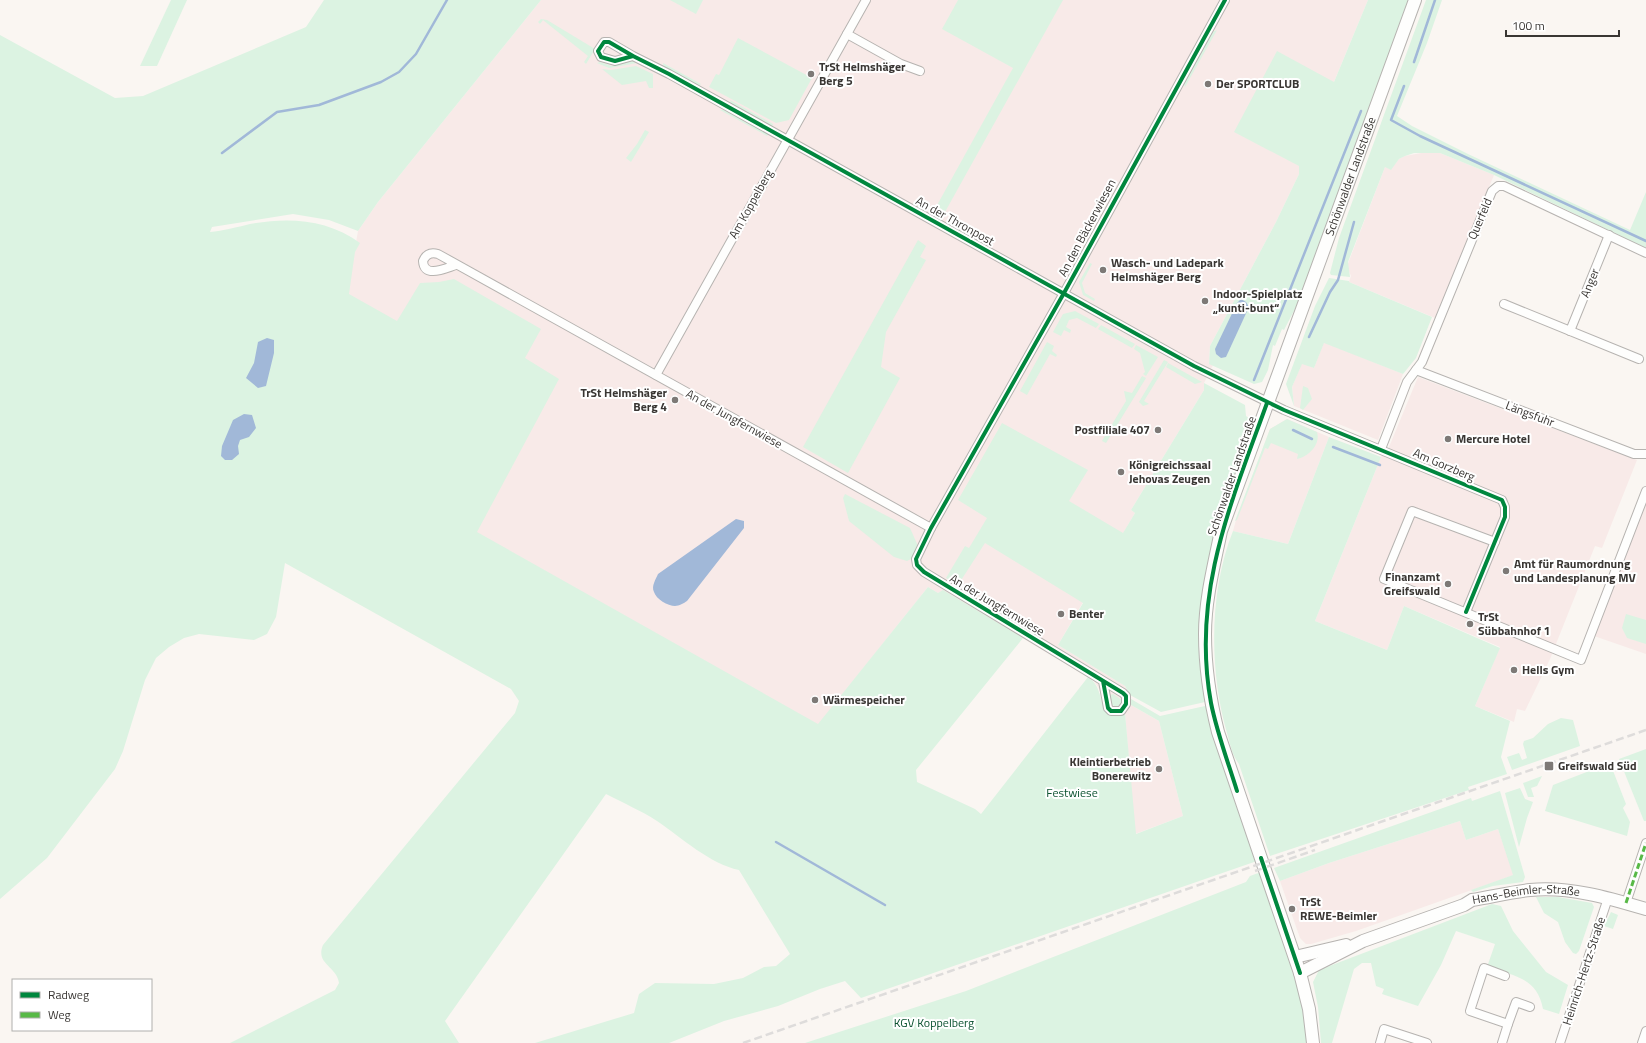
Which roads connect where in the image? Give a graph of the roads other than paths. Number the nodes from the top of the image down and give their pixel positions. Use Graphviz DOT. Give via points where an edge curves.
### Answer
graph roads {
  1 [pos="866,0"];
  2 [pos="1225,0"];
  3 [pos="1415,0"];
  4 [pos="847,34"];
  5 [pos="633,56"];
  6 [pos="920,71"];
  7 [pos="787,139"];
  8 [pos="1609,235"];
  9 [pos="1646,253"];
  10 [pos="456,265"];
  11 [pos="1064,293"];
  12 [pos="1504,304"];
  13 [pos="1570,331"];
  14 [pos="1639,359"];
  15 [pos="1416,370"];
  16 [pos="656,375"];
  17 [pos="1267,403"];
  18 [pos="1381,449"];
  19 [pos="1646,454"];
  20 [pos="1646,492"];
  21 [pos="931,528"];
  22 [pos="1494,542"];
  23 [pos="1466,612"];
  24 [pos="1103,681"];
  25 [pos="1646,843"];
  26 [pos="1608,898"];
  27 [pos="1626,903"];
  28 [pos="1646,909"];
  29 [pos="1363,941"];
  30 [pos="1295,957"];
  31 [pos="1300,973"];
  32 [pos="1505,976"];
  33 [pos="1530,1007"];
  34 [pos="1508,1024"];
  35 [pos="1646,1031"];
  36 [pos="1313,1043"];
  37 [pos="1380,1043"];
  38 [pos="1426,1043"];
  39 [pos="1502,1043"];
  40 [pos="1560,1043"];
  41 [pos="1642,1043"];
  1 -- 4 [label="street, Am Koppelberg"];
  2 -- 11 [label="street, An den Bäckerwiesen"];
  3 -- 17 [label="main road, Schönwalder Landstraße"];
  4 -- 6 [label="street" via="901,64"];
  4 -- 7 [label="street, Am Koppelberg"];
  5 -- 7 [label="street, An der Thronpost"];
  7 -- 11 [label="street, An der Thronpost"];
  7 -- 16 [label="street, Am Koppelberg"];
  8 -- 9 [label="street, Querfeld"];
  8 -- 13 [label="street, Anger"];
  8 -- 15 [label="street, Querfeld" via="1504,186 1498,186 1492,191 1422,362"];
  10 -- 16 [label="street, An der Jungfernwiese"];
  11 -- 17 [label="street, An der Thronpost" via="1194,366"];
  11 -- 21 [label="street, An den Bäckerwiesen"];
  12 -- 13 [label="street"];
  13 -- 14 [label="street"];
  15 -- 18 [label="street" via="1407,382"];
  15 -- 19 [label="street, Längsfuhr" via="1634,454"];
  16 -- 21 [label="street, An der Jungfernwiese"];
  17 -- 18 [label="street, Am Gorzberg"];
  17 -- 30 [label="main road, Schönwalder Landstraße" via="1221,531 1207,608 1206,649 1211,703 1218,732"];
  18 -- 22 [label="street, Am Gorzberg" via="1502,500 1505,517"];
  20 -- 23 [label="street" via="1581,660"];
  21 -- 24 [label="street, An der Jungfernwiese" via="917,554 917,565 920,569"];
  22 -- 23 [label="street, Am Gorzberg"];
  22 -- 23 [label="street" via="1412,511 1384,579"];
  25 -- 27 [label="street"];
  26 -- 27 [label="main road, Hans-Beimler-Straße"];
  26 -- 29 [label="main road, Hans-Beimler-Straße" via="1553,890 1472,900"];
  26 -- 40 [label="street, Heinrich-Hertz-Straße"];
  27 -- 28 [label="main road, Hans-Beimler-Straße"];
  29 -- 30 [label="main road, Hans-Beimler-Straße"];
  29 -- 31 [label="main road, Hans-Beimler-Straße"];
  30 -- 31 [label="main road, Schönwalder Landstraße"];
  31 -- 36 [label="main road, Schönwalder Landstraße" via="1309,1009"];
  32 -- 34 [label="street" via="1484,968 1470,1011"];
  33 -- 34 [label="street" via="1516,1002"];
  34 -- 39 [label="street"];
  35 -- 41 [label="street"];
  37 -- 38 [label="street" via="1384,1029"];
}
